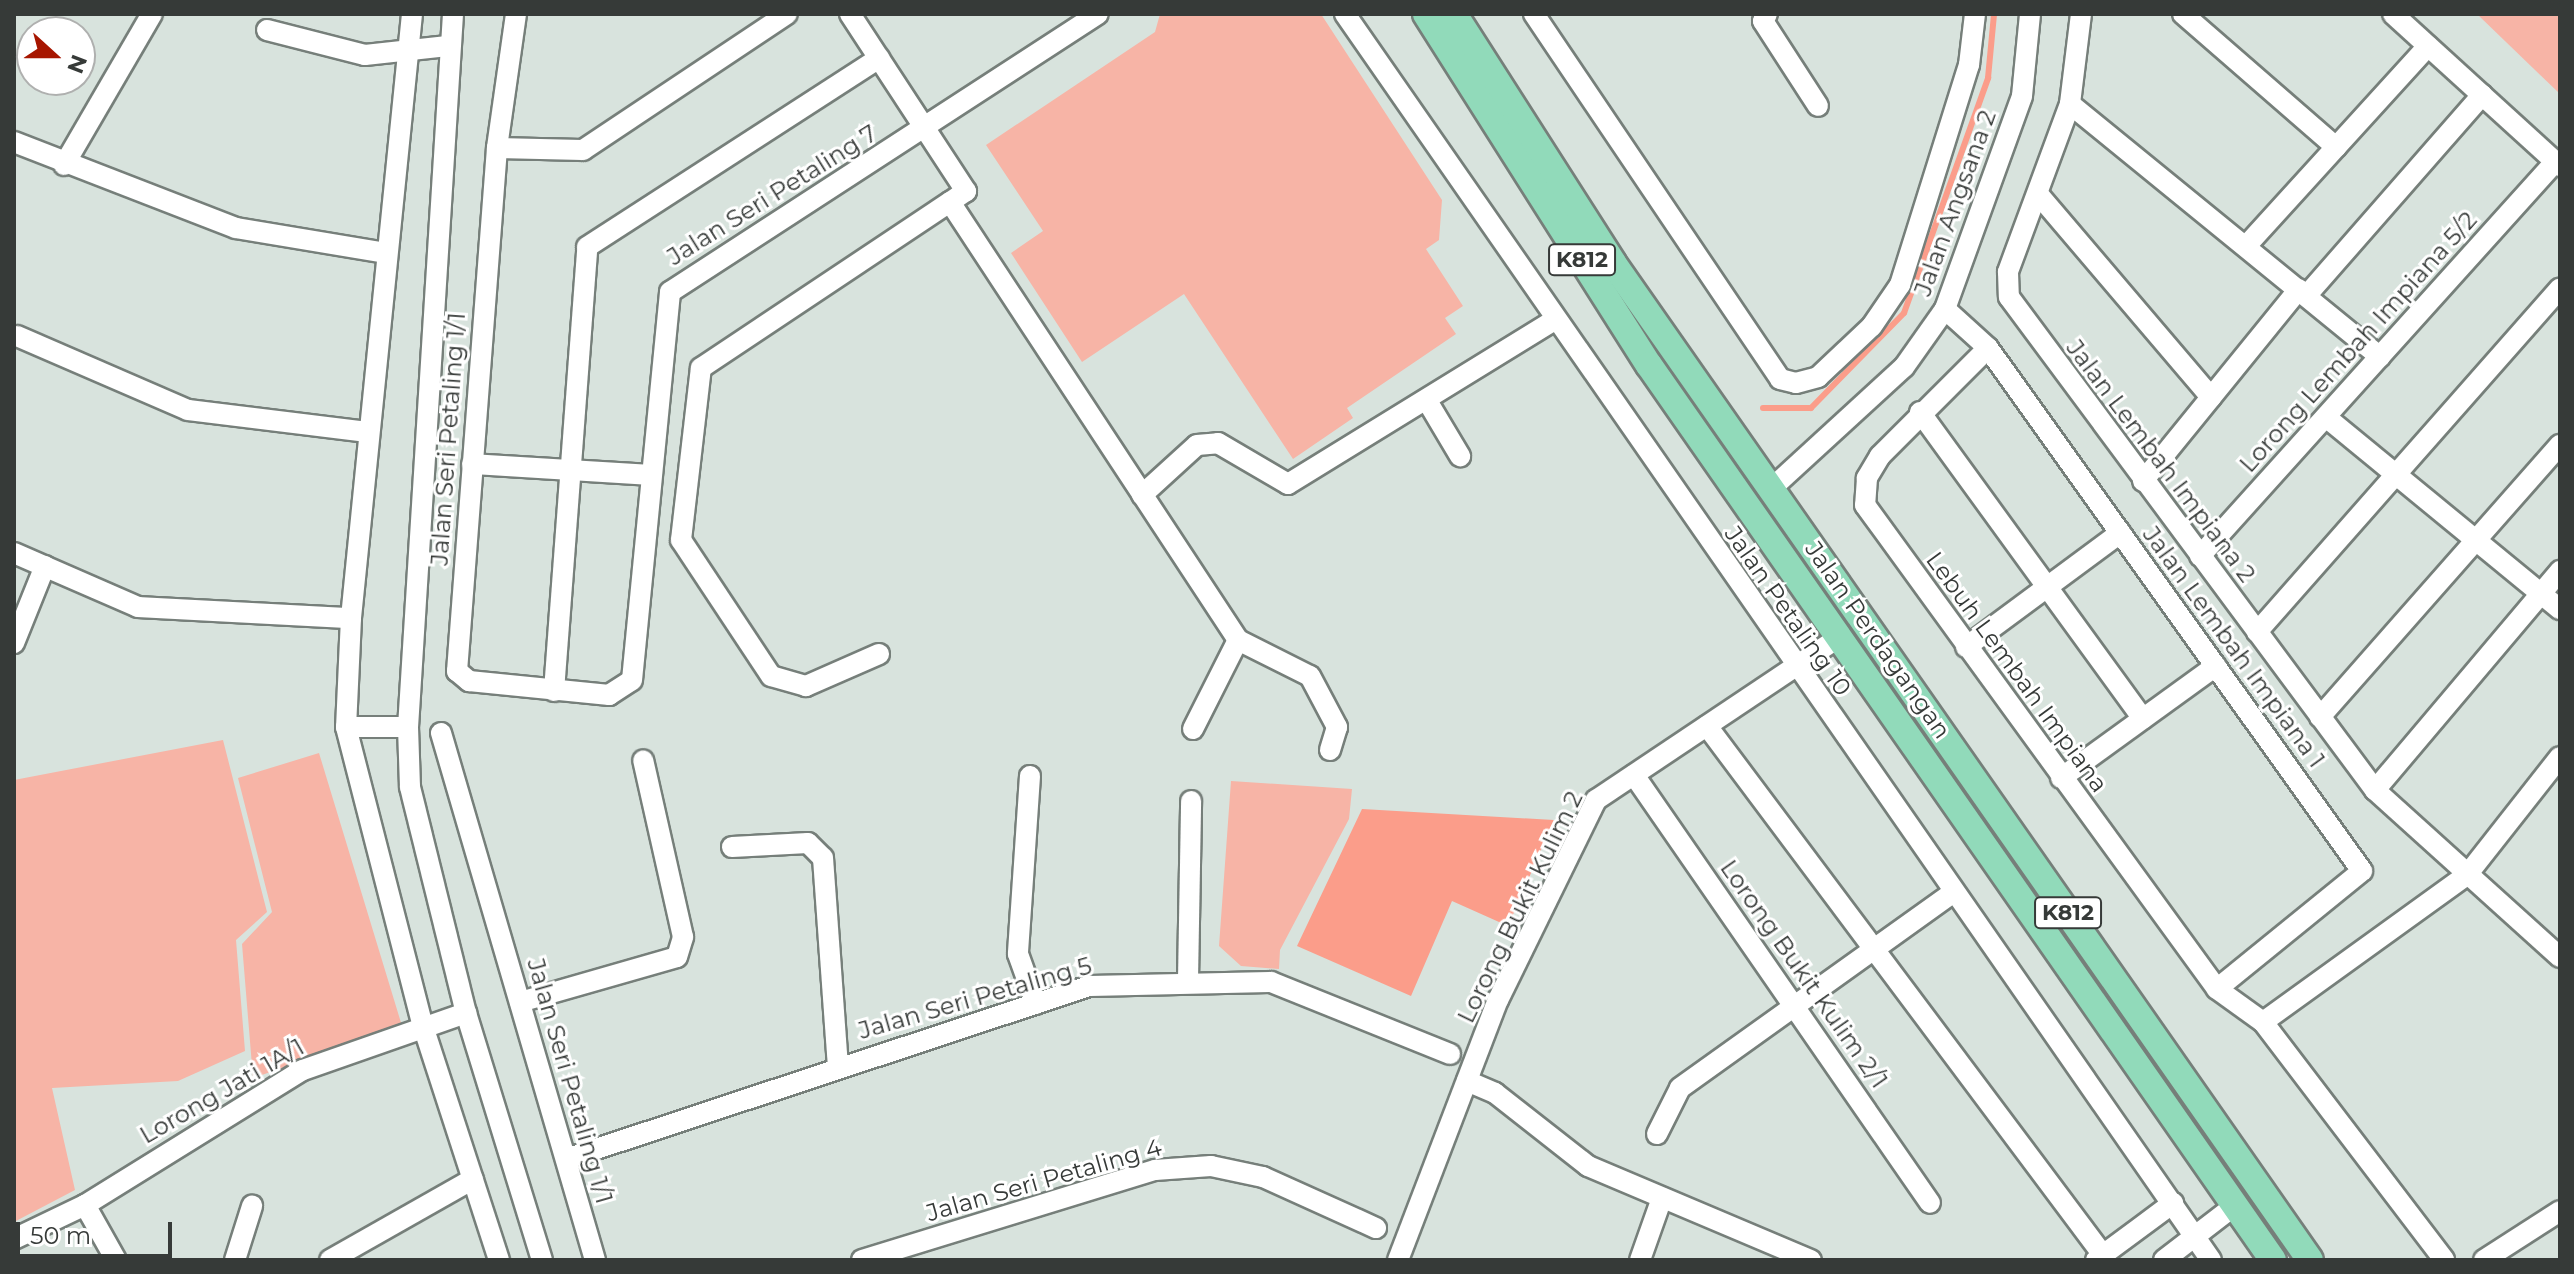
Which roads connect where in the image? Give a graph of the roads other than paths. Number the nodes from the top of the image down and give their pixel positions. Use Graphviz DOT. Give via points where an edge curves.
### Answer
graph roads {
  1 [pos="152,14"];
  2 [pos="412,14"];
  3 [pos="453,14"];
  4 [pos="516,14"];
  5 [pos="787,14"];
  6 [pos="850,14"];
  7 [pos="1345,14"];
  8 [pos="1426,14"];
  9 [pos="1454,14"];
  10 [pos="1534,14"];
  11 [pos="1767,14"];
  12 [pos="1975,14"];
  13 [pos="2030,14"];
  14 [pos="2081,14"];
  15 [pos="2183,14"];
  16 [pos="2393,14"];
  17 [pos="1087,17"];
  18 [pos="267,30"];
  19 [pos="448,46"];
  20 [pos="2428,46"];
  21 [pos="403,54"];
  22 [pos="879,58"];
  23 [pos="2482,95"];
  24 [pos="2070,104"];
  25 [pos="1818,106"];
  26 [pos="926,129"];
  27 [pos="14,142"];
  28 [pos="2336,147"];
  29 [pos="497,148"];
  30 [pos="2558,164"];
  31 [pos="64,165"];
  32 [pos="2038,194"];
  33 [pos="950,202"];
  34 [pos="2247,245"];
  35 [pos="386,253"];
  36 [pos="2560,288"];
  37 [pos="2303,292"];
  38 [pos="1945,309"];
  39 [pos="1553,321"];
  40 [pos="17,336"];
  41 [pos="1988,348"];
  42 [pos="2380,357"];
  43 [pos="2211,397"];
  44 [pos="1429,404"];
  45 [pos="1920,412"];
  46 [pos="2326,417"];
  47 [pos="368,432"];
  48 [pos="2560,445"];
  49 [pos="1460,456"];
  50 [pos="472,464"];
  51 [pos="567,470"];
  52 [pos="650,475"];
  53 [pos="2394,475"];
  54 [pos="2143,481"];
  55 [pos="1774,486"];
  56 [pos="1142,495"];
  57 [pos="2120,533"];
  58 [pos="2474,543"];
  59 [pos="14,553"];
  60 [pos="2200,556"];
  61 [pos="45,566"];
  62 [pos="2560,571"];
  63 [pos="2048,588"];
  64 [pos="2540,594"];
  65 [pos="2560,609"];
  66 [pos="351,618"];
  67 [pos="2257,632"];
  68 [pos="1838,638"];
  69 [pos="1238,640"];
  70 [pos="14,643"];
  71 [pos="1966,647"];
  72 [pos="879,654"];
  73 [pos="1795,666"];
  74 [pos="2216,666"];
  75 [pos="633,668"];
  76 [pos="554,691"];
  77 [pos="2320,717"];
  78 [pos="2143,719"];
  79 [pos="1707,726"];
  80 [pos="346,727"];
  81 [pos="408,727"];
  82 [pos="1193,729"];
  83 [pos="441,733"];
  84 [pos="1330,750"];
  85 [pos="2560,757"];
  86 [pos="643,760"];
  87 [pos="1634,775"];
  88 [pos="1030,776"];
  89 [pos="2061,778"];
  90 [pos="2375,790"];
  91 [pos="1191,801"];
  92 [pos="732,847"];
  93 [pos="2467,875"];
  94 [pos="1954,892"];
  95 [pos="1876,948"];
  96 [pos="2560,957"];
  97 [pos="1188,980"];
  98 [pos="2217,989"];
  99 [pos="520,1002"];
  100 [pos="1036,1004"];
  101 [pos="1794,1006"];
  102 [pos="466,1013"];
  103 [pos="2263,1022"];
  104 [pos="423,1026"];
  105 [pos="1450,1054"];
  106 [pos="838,1066"];
  107 [pos="1467,1081"];
  108 [pos="1657,1134"];
  109 [pos="566,1159"];
  110 [pos="473,1179"];
  111 [pos="1662,1198"];
  112 [pos="1930,1203"];
  113 [pos="2173,1203"];
  114 [pos="85,1205"];
  115 [pos="252,1206"];
  116 [pos="2234,1206"];
  117 [pos="2560,1211"];
  118 [pos="1376,1228"];
  119 [pos="2194,1234"];
  120 [pos="14,1239"];
  121 [pos="2099,1258"];
  122 [pos="116,1260"];
  123 [pos="235,1260"];
  124 [pos="330,1260"];
  125 [pos="499,1260"];
  126 [pos="542,1260"];
  127 [pos="595,1260"];
  128 [pos="862,1260"];
  129 [pos="1398,1260"];
  130 [pos="1640,1260"];
  131 [pos="1811,1260"];
  132 [pos="2164,1260"];
  133 [pos="2211,1260"];
  134 [pos="2273,1260"];
  135 [pos="2310,1260"];
  136 [pos="2444,1260"];
  137 [pos="2484,1260"];
  1 -- 31 [label="street"];
  2 -- 21 [label="street"];
  3 -- 19 [label="street"];
  4 -- 29 [label="street, Jalan Seri Petaling 1/1"];
  5 -- 29 [label="street" via="583,150"];
  6 -- 22 [label="street"];
  7 -- 39 [label="street, Jalan Petaling 10"];
  8 -- 68 [label="main road, Jalan Perdagangan / K812" via="1649,365"];
  9 -- 55 [label="main road, Jalan Perdagangan / K812" via="1613,263"];
  10 -- 12 [label="street" via="1780,379 1818,377 1872,326 1900,285 1969,65"];
  11 -- 25 [label="street" via="1763,21"];
  13 -- 38 [label="street, Jalan Angsana 2" via="2022,96"];
  14 -- 24 [label="street, Jalan Lembah Impiana 2"];
  15 -- 28 [label="street"];
  16 -- 20 [label="street"];
  17 -- 26 [label="street, Jalan Seri Petaling 7"];
  18 -- 21 [label="street" via="324,49"];
  19 -- 21 [label="street"];
  19 -- 81 [label="street" via="437,333"];
  20 -- 23 [label="street"];
  20 -- 28 [label="street"];
  21 -- 35 [label="street"];
  22 -- 26 [label="street"];
  22 -- 51 [label="street" via="587,247"];
  23 -- 30 [label="street"];
  23 -- 37 [label="street"];
  24 -- 32 [label="street, Jalan Lembah Impiana 2"];
  24 -- 34 [label="street"];
  26 -- 33 [label="street" via="966,191"];
  26 -- 52 [label="street, Jalan Seri Petaling 7" via="670,292"];
  27 -- 31 [label="street"];
  28 -- 34 [label="street"];
  29 -- 50 [label="street, Jalan Seri Petaling 1/1"];
  30 -- 42 [label="street, Lorong Lembah Impiana 5/2"];
  31 -- 35 [label="street" via="236,228"];
  32 -- 43 [label="street"];
  32 -- 54 [label="street, Jalan Lembah Impiana 2" via="2008,272 2009,297"];
  33 -- 56 [label="street"];
  33 -- 72 [label="street" via="701,368 681,540 771,676 806,686"];
  34 -- 37 [label="street"];
  35 -- 47 [label="street"];
  36 -- 53 [label="street"];
  37 -- 42 [label="street"];
  37 -- 43 [label="street"];
  38 -- 41 [label="street, Jalan Lembah Impiana 1"];
  38 -- 55 [label="street, Jalan Angsana 2" via="1904,367"];
  39 -- 44 [label="street"];
  39 -- 73 [label="street, Jalan Petaling 10"];
  40 -- 47 [label="street" via="188,410"];
  41 -- 45 [label="street, Lebuh Lembah Impiana"];
  41 -- 57 [label="street, Jalan Lembah Impiana 1"];
  42 -- 46 [label="street, Lorong Lembah Impiana 5/2"];
  43 -- 54 [label="street"];
  44 -- 49 [label="street"];
  44 -- 56 [label="street" via="1288,484 1218,443 1197,445"];
  45 -- 63 [label="street"];
  45 -- 71 [label="street, Lebuh Lembah Impiana" via="1880,456 1863,493"];
  46 -- 53 [label="street"];
  46 -- 60 [label="street, Lorong Lembah Impiana 5/2"];
  47 -- 66 [label="street"];
  48 -- 58 [label="street"];
  50 -- 51 [label="street"];
  50 -- 76 [label="street, Jalan Seri Petaling 1/1" via="457,671 469,681"];
  51 -- 52 [label="street"];
  51 -- 76 [label="street"];
  52 -- 75 [label="street, Jalan Seri Petaling 7"];
  53 -- 58 [label="street"];
  53 -- 67 [label="street"];
  54 -- 60 [label="street, Jalan Lembah Impiana 2"];
  55 -- 135 [label="main road, Jalan Perdagangan / K812"];
  56 -- 69 [label="street"];
  57 -- 63 [label="street"];
  57 -- 74 [label="street, Jalan Lembah Impiana 1"];
  58 -- 64 [label="street"];
  58 -- 77 [label="street"];
  59 -- 61 [label="street"];
  60 -- 67 [label="street, Jalan Lembah Impiana 2"];
  61 -- 66 [label="street" via="138,607"];
  61 -- 70 [label="street"];
  62 -- 64 [label="street"];
  63 -- 71 [label="street"];
  63 -- 78 [label="street"];
  64 -- 65 [label="street"];
  64 -- 90 [label="street"];
  66 -- 80 [label="street"];
  67 -- 77 [label="street, Jalan Lembah Impiana 2"];
  68 -- 73 [label="street, Lorong Bukit Kulim 2"];
  68 -- 116 [label="main road, Jalan Perdagangan / K812"];
  69 -- 82 [label="street"];
  69 -- 84 [label="street" via="1310,676 1337,727"];
  71 -- 89 [label="street, Lebuh Lembah Impiana"];
  73 -- 79 [label="street, Lorong Bukit Kulim 2"];
  73 -- 94 [label="street, Jalan Petaling 10"];
  74 -- 78 [label="street"];
  74 -- 98 [label="street, Jalan Lembah Impiana 1" via="2362,871"];
  75 -- 76 [label="street, Jalan Seri Petaling 1/1" via="622,692"];
  77 -- 90 [label="street, Jalan Lembah Impiana 2"];
  78 -- 89 [label="street"];
  79 -- 87 [label="street, Lorong Bukit Kulim 2"];
  79 -- 95 [label="street"];
  80 -- 81 [label="street"];
  80 -- 104 [label="street"];
  81 -- 102 [label="street" via="410,787"];
  83 -- 99 [label="street, Jalan Seri Petaling 1/1"];
  85 -- 93 [label="street"];
  86 -- 99 [label="street" via="683,937 677,957"];
  87 -- 101 [label="street, Lorong Bukit Kulim 2/1"];
  87 -- 107 [label="street, Lorong Bukit Kulim 2" via="1596,800"];
  88 -- 100 [label="street" via="1018,954"];
  89 -- 98 [label="street, Lebuh Lembah Impiana"];
  90 -- 93 [label="street, Jalan Lembah Impiana 2"];
  91 -- 97 [label="street"];
  92 -- 106 [label="street" via="808,843 823,858"];
  93 -- 96 [label="street, Jalan Lembah Impiana 2"];
  93 -- 103 [label="street"];
  94 -- 95 [label="street"];
  94 -- 113 [label="street, Jalan Petaling 10"];
  95 -- 101 [label="street"];
  95 -- 121 [label="street"];
  97 -- 100 [label="street, Jalan Seri Petaling 5" via="1089,986"];
  97 -- 105 [label="street, Jalan Seri Petaling 5" via="1271,982"];
  98 -- 103 [label="street, Lebuh Lembah Impiana"];
  99 -- 109 [label="street, Jalan Seri Petaling 1/1"];
  100 -- 106 [label="street, Jalan Seri Petaling 5"];
  101 -- 108 [label="street" via="1680,1088"];
  101 -- 112 [label="street, Lorong Bukit Kulim 2/1"];
  102 -- 104 [label="street, Lorong Jati 1A/1"];
  102 -- 126 [label="street"];
  103 -- 136 [label="street, Lebuh Lembah Impiana"];
  104 -- 110 [label="street"];
  104 -- 114 [label="street, Lorong Jati 1A/1" via="303,1070"];
  106 -- 109 [label="street, Jalan Seri Petaling 5"];
  107 -- 111 [label="street" via="1495,1093 1588,1166"];
  107 -- 129 [label="street, Lorong Bukit Kulim 2"];
  109 -- 127 [label="street, Jalan Seri Petaling 1/1"];
  110 -- 124 [label="street"];
  110 -- 125 [label="street"];
  111 -- 130 [label="street"];
  111 -- 131 [label="street"];
  113 -- 119 [label="street, Jalan Petaling 10"];
  113 -- 121 [label="street"];
  114 -- 120 [label="street, Lorong Jati 1A/1"];
  114 -- 122 [label="street"];
  115 -- 123 [label="street"];
  116 -- 119 [label="street"];
  116 -- 134 [label="main road, Jalan Perdagangan / K812"];
  117 -- 137 [label="street"];
  118 -- 128 [label="street, Jalan Seri Petaling 4" via="1263,1177 1211,1166 1155,1170"];
  119 -- 132 [label="street"];
  119 -- 133 [label="street, Jalan Petaling 10"];
}
